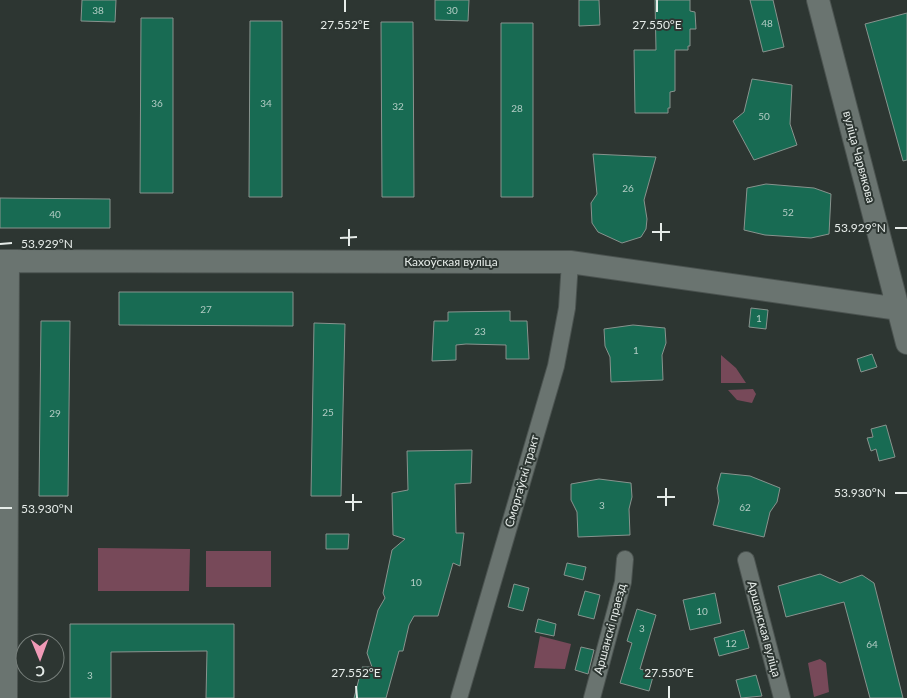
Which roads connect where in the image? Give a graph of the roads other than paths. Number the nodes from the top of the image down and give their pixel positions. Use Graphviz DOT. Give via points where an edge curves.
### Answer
graph roads {
  1 [pos="818,0"];
  2 [pos="4,261"];
  3 [pos="570,262"];
  4 [pos="898,310"];
  5 [pos="907,343"];
  6 [pos="625,559"];
  7 [pos="746,560"];
  8 [pos="6,698"];
  9 [pos="459,698"];
  10 [pos="592,698"];
  11 [pos="782,698"];
  1 -- 4 [label="street, вуліца Чарвякова"];
  2 -- 3 [label="street, Кахоўская вуліца"];
  2 -- 8 [label="street" via="8,309"];
  3 -- 4 [label="street, Кахоўская вуліца"];
  3 -- 9 [label="street, Сморгаўскі тракт" via="568,308 556,366"];
  4 -- 5 [label="street, вуліца Чарвякова"];
  6 -- 10 [label="street, Аршанскі праезд" via="623,582"];
  7 -- 11 [label="street, Аршанская вуліца"];
}
